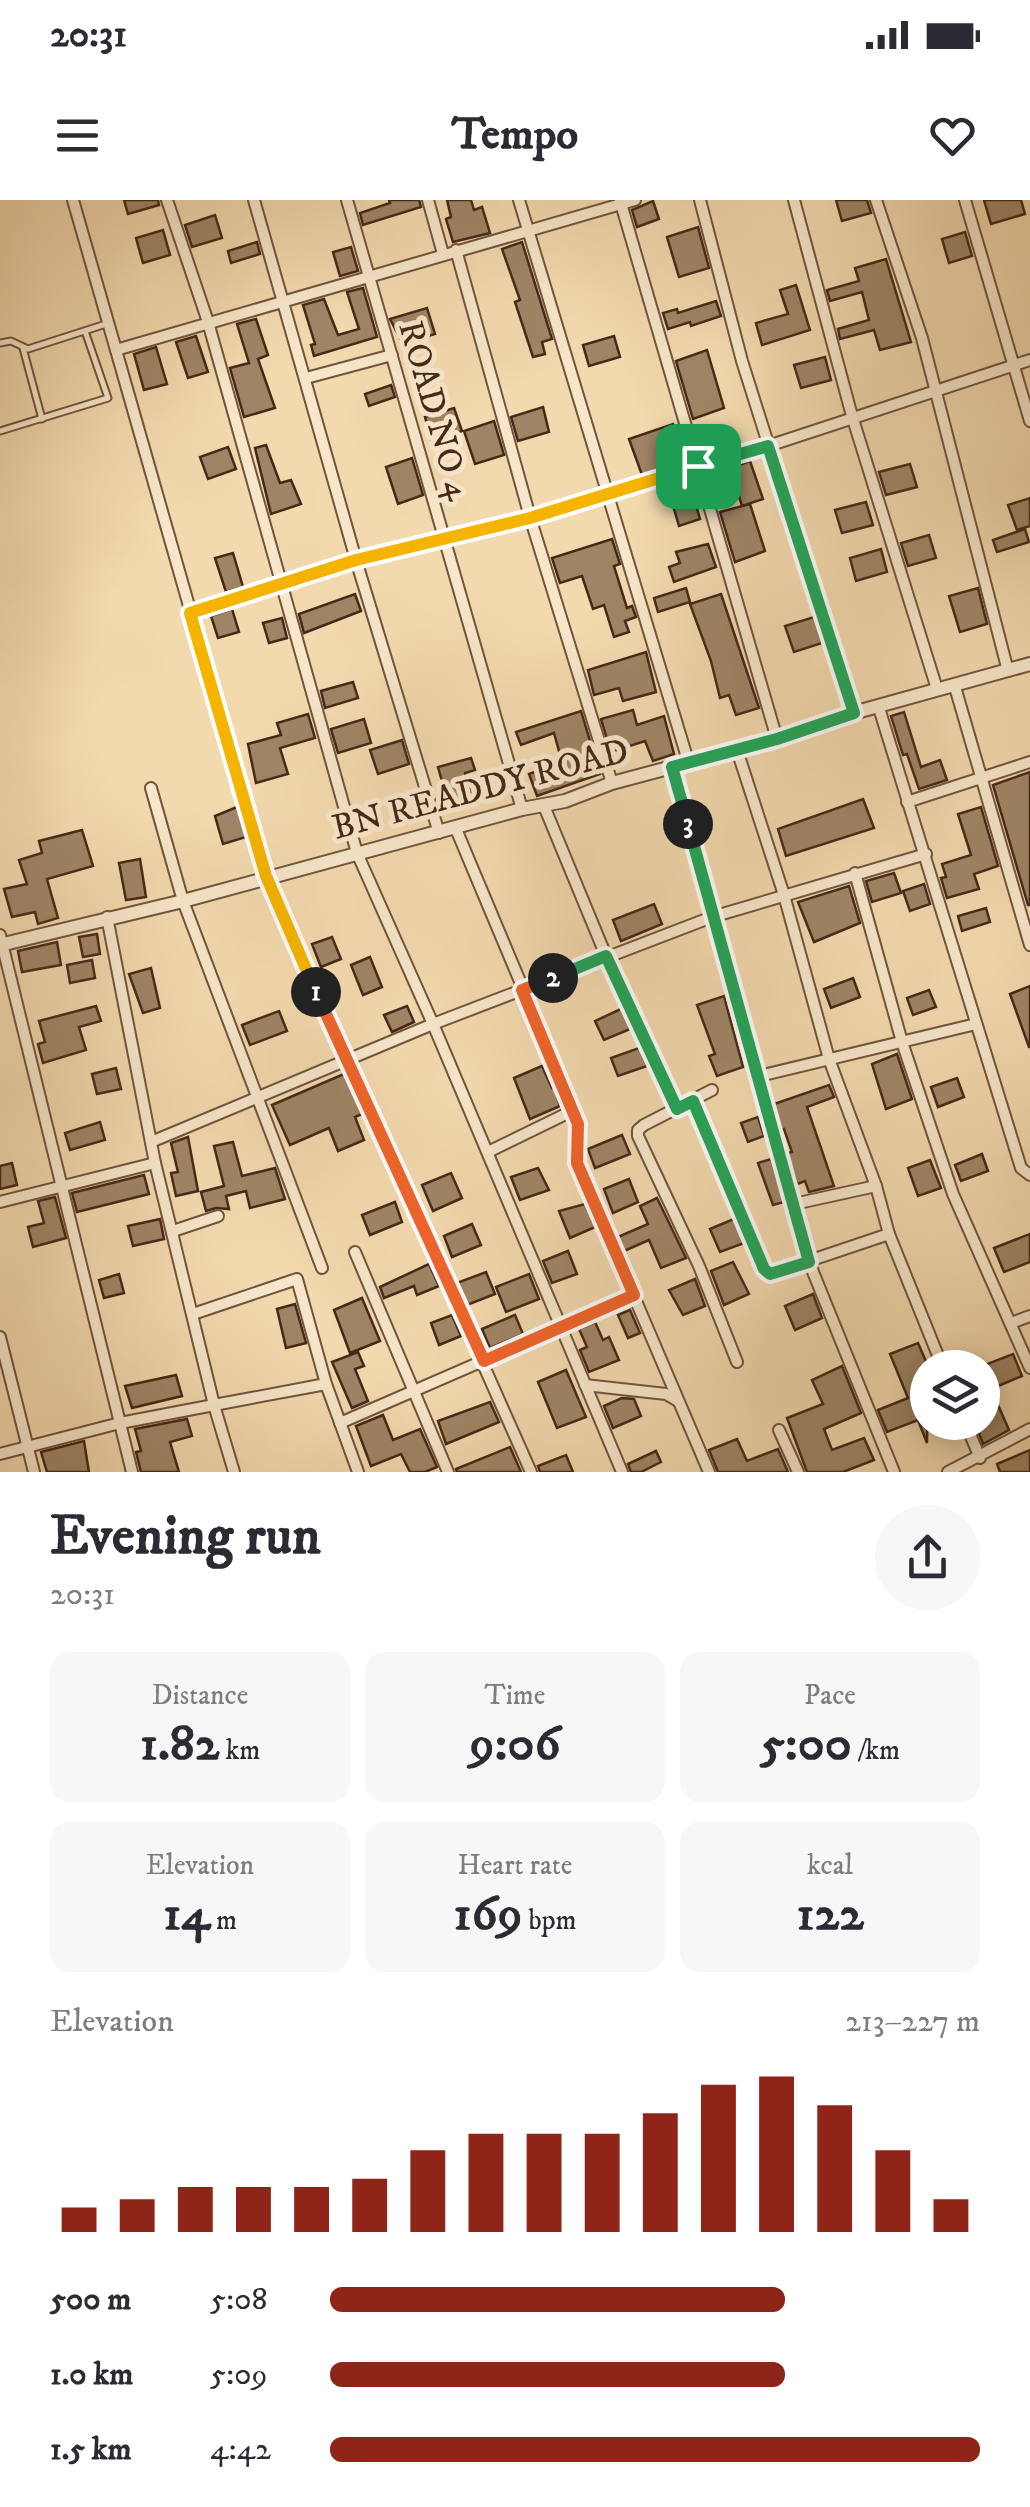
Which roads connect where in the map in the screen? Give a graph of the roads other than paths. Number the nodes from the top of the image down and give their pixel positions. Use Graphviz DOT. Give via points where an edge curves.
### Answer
graph roads {
  1 [pos="73,200"];
  2 [pos="167,200"];
  3 [pos="254,200"];
  4 [pos="346,200"];
  5 [pos="428,200"];
  6 [pos="519,200"];
  7 [pos="635,200"];
  8 [pos="700,200"];
  9 [pos="794,200"];
  10 [pos="876,200"];
  11 [pos="965,200"];
  12 [pos="621,202"];
  13 [pos="527,230"];
  14 [pos="456,250"];
  15 [pos="443,254"];
  16 [pos="370,276"];
  17 [pos="284,300"];
  18 [pos="208,322"];
  19 [pos="109,323"];
  20 [pos="85,331"];
  21 [pos="0,343"];
  22 [pos="24,348"];
  23 [pos="116,350"];
  24 [pos="392,355"];
  25 [pos="1030,360"];
  26 [pos="1014,365"];
  27 [pos="306,378"];
  28 [pos="935,390"];
  29 [pos="852,416"];
  30 [pos="42,419"];
  31 [pos="1030,421"];
  32 [pos="0,431"];
  33 [pos="768,446"];
  34 [pos="698,466"];
  35 [pos="606,494"];
  36 [pos="530,518"];
  37 [pos="444,536"];
  38 [pos="356,560"];
  39 [pos="280,584"];
  40 [pos="190,613"];
  41 [pos="1030,664"];
  42 [pos="1008,671"];
  43 [pos="954,687"];
  44 [pos="937,689"];
  45 [pos="879,708"];
  46 [pos="854,713"];
  47 [pos="777,739"];
  48 [pos="736,750"];
  49 [pos="1030,762"];
  50 [pos="688,764"];
  51 [pos="672,767"];
  52 [pos="980,776"];
  53 [pos="612,783"];
  54 [pos="151,788"];
  55 [pos="907,802"];
  56 [pos="544,806"];
  57 [pos="522,808"];
  58 [pos="456,829"];
  59 [pos="440,833"];
  60 [pos="357,852"];
  61 [pos="926,854"];
  62 [pos="855,873"];
  63 [pos="266,876"];
  64 [pos="784,895"];
  65 [pos="182,901"];
  66 [pos="108,917"];
  67 [pos="712,917"];
  68 [pos="1,942"];
  69 [pos="1030,946"];
  70 [pos="606,956"];
  71 [pos="522,990"];
  72 [pos="433,1024"];
  73 [pos="976,1024"];
  74 [pos="902,1042"];
  75 [pos="829,1059"];
  76 [pos="346,1060"];
  77 [pos="756,1077"];
  78 [pos="712,1090"];
  79 [pos="256,1098"];
  80 [pos="693,1101"];
  81 [pos="677,1109"];
  82 [pos="574,1110"];
  83 [pos="152,1142"];
  84 [pos="488,1152"];
  85 [pos="156,1162"];
  86 [pos="1030,1175"];
  87 [pos="876,1186"];
  88 [pos="62,1188"];
  89 [pos="0,1202"];
  90 [pos="794,1204"];
  91 [pos="218,1216"];
  92 [pos="173,1231"];
  93 [pos="890,1234"];
  94 [pos="355,1252"];
  95 [pos="809,1262"];
  96 [pos="322,1268"];
  97 [pos="634,1295"];
  98 [pos="193,1314"];
  99 [pos="1030,1316"];
  100 [pos="1011,1323"];
  101 [pos="561,1327"];
  102 [pos="0,1337"];
  103 [pos="936,1350"];
  104 [pos="484,1361"];
  105 [pos="737,1362"];
  106 [pos="1030,1368"];
  107 [pos="326,1384"];
  108 [pos="585,1384"];
  109 [pos="414,1393"];
  110 [pos="679,1402"];
  111 [pos="214,1405"];
  112 [pos="120,1423"];
  113 [pos="340,1423"];
  114 [pos="1030,1429"];
  115 [pos="779,1430"];
  116 [pos="28,1448"];
  117 [pos="0,1454"];
  118 [pos="977,1464"];
  119 [pos="34,1472"];
  120 [pos="132,1472"];
  121 [pos="234,1472"];
  122 [pos="358,1472"];
  123 [pos="448,1472"];
  124 [pos="531,1472"];
  125 [pos="622,1472"];
  126 [pos="709,1472"];
  127 [pos="798,1472"];
  128 [pos="894,1472"];
  129 [pos="948,1472"];
  1 -- 19 [label="street"];
  2 -- 18 [label="street"];
  3 -- 17 [label="street"];
  4 -- 16 [label="street, ROAD NO 4"];
  5 -- 15 [label="street"];
  6 -- 13 [label="street"];
  7 -- 12 [label="street"];
  8 -- 33 [label="street"];
  9 -- 29 [label="street"];
  10 -- 28 [label="street"];
  11 -- 26 [label="street"];
  12 -- 13 [label="street"];
  12 -- 34 [label="street"];
  13 -- 14 [label="street"];
  13 -- 35 [label="street"];
  14 -- 15 [label="street"];
  14 -- 36 [label="street"];
  15 -- 16 [label="street"];
  16 -- 17 [label="street"];
  16 -- 24 [label="street, ROAD NO 4"];
  17 -- 18 [label="street"];
  17 -- 27 [label="street"];
  18 -- 23 [label="street"];
  18 -- 39 [label="street"];
  19 -- 20 [label="lane"];
  19 -- 23 [label="street"];
  20 -- 22 [label="lane"];
  20 -- 30 [label="lane" via="108,398"];
  21 -- 22 [label="lane"];
  22 -- 30 [label="lane"];
  23 -- 40 [label="street"];
  24 -- 27 [label="street"];
  24 -- 37 [label="street, ROAD NO 4"];
  25 -- 26 [label="street"];
  26 -- 28 [label="street"];
  26 -- 31 [label="street"];
  27 -- 38 [label="street"];
  28 -- 29 [label="street"];
  28 -- 42 [label="street"];
  29 -- 33 [label="street"];
  29 -- 44 [label="street"];
  30 -- 32 [label="lane"];
  33 -- 34 [label="street"];
  33 -- 46 [label="street"];
  34 -- 35 [label="street"];
  34 -- 47 [label="street"];
  35 -- 36 [label="street"];
  35 -- 50 [label="street"];
  36 -- 37 [label="street"];
  36 -- 53 [label="street"];
  37 -- 38 [label="street"];
  37 -- 57 [label="street, ROAD NO 4"];
  38 -- 39 [label="street"];
  38 -- 59 [label="street"];
  39 -- 40 [label="street"];
  39 -- 60 [label="street"];
  40 -- 63 [label="street"];
  41 -- 42 [label="street, BN READDY ROAD"];
  42 -- 43 [label="street, BN READDY ROAD"];
  43 -- 44 [label="street, BN READDY ROAD"];
  43 -- 52 [label="street"];
  44 -- 45 [label="street, BN READDY ROAD"];
  45 -- 46 [label="street, BN READDY ROAD"];
  45 -- 55 [label="street"];
  46 -- 47 [label="street, BN READDY ROAD"];
  47 -- 48 [label="street, BN READDY ROAD"];
  48 -- 50 [label="street, BN READDY ROAD"];
  48 -- 64 [label="street"];
  49 -- 52 [label="street"];
  50 -- 51 [label="street, BN READDY ROAD"];
  51 -- 53 [label="street, BN READDY ROAD"];
  51 -- 67 [label="street"];
  52 -- 55 [label="street"];
  52 -- 69 [label="street"];
  53 -- 56 [label="street, BN READDY ROAD"];
  54 -- 65 [label="street"];
  55 -- 61 [label="street"];
  56 -- 57 [label="street, BN READDY ROAD"];
  56 -- 70 [label="street"];
  57 -- 58 [label="street, BN READDY ROAD"];
  58 -- 59 [label="street, BN READDY ROAD"];
  58 -- 71 [label="street"];
  59 -- 60 [label="street, BN READDY ROAD"];
  60 -- 63 [label="street, BN READDY ROAD"];
  60 -- 72 [label="street"];
  61 -- 62 [label="street"];
  61 -- 73 [label="street"];
  62 -- 64 [label="street"];
  62 -- 74 [label="street"];
  63 -- 65 [label="street, BN READDY ROAD"];
  63 -- 76 [label="street"];
  64 -- 67 [label="street"];
  64 -- 75 [label="street"];
  65 -- 66 [label="street, BN READDY ROAD"];
  65 -- 79 [label="street"];
  66 -- 68 [label="street, BN READDY ROAD"];
  66 -- 83 [label="street"];
  67 -- 70 [label="street"];
  67 -- 77 [label="street"];
  68 -- 88 [label="street"];
  70 -- 71 [label="street"];
  70 -- 81 [label="street"];
  71 -- 72 [label="street"];
  71 -- 82 [label="street"];
  72 -- 76 [label="street"];
  72 -- 84 [label="street"];
  73 -- 74 [label="street"];
  73 -- 86 [label="street" via="1022,1168"];
  74 -- 75 [label="street"];
  74 -- 100 [label="street" via="953,1194"];
  75 -- 77 [label="street"];
  75 -- 87 [label="street"];
  76 -- 79 [label="street"];
  76 -- 104 [label="street"];
  77 -- 90 [label="street"];
  78 -- 80 [label="street"];
  79 -- 83 [label="street"];
  79 -- 96 [label="street"];
  80 -- 81 [label="street"];
  80 -- 95 [label="street" via="766,1272"];
  81 -- 105 [label="street" via="644,1125 638,1136"];
  82 -- 84 [label="street"];
  82 -- 97 [label="street" via="577,1163"];
  83 -- 85 [label="street"];
  84 -- 101 [label="street"];
  85 -- 88 [label="street"];
  85 -- 92 [label="street"];
  87 -- 90 [label="street"];
  87 -- 93 [label="street"];
  88 -- 89 [label="street"];
  88 -- 112 [label="street"];
  90 -- 95 [label="street"];
  91 -- 92 [label="street"];
  92 -- 98 [label="street"];
  93 -- 95 [label="street"];
  93 -- 103 [label="street"];
  94 -- 109 [label="street"];
  95 -- 128 [label="street"];
  97 -- 101 [label="street"];
  97 -- 110 [label="street"];
  98 -- 107 [label="street" via="296,1279"];
  98 -- 111 [label="street"];
  99 -- 100 [label="street"];
  100 -- 106 [label="street"];
  101 -- 104 [label="street"];
  101 -- 108 [label="street"];
  102 -- 116 [label="street"];
  104 -- 109 [label="street"];
  104 -- 124 [label="street"];
  107 -- 111 [label="street"];
  107 -- 113 [label="street"];
  108 -- 110 [label="street" via="666,1394"];
  108 -- 125 [label="street"];
  109 -- 113 [label="street"];
  109 -- 123 [label="street"];
  110 -- 126 [label="street"];
  111 -- 112 [label="street"];
  111 -- 121 [label="street"];
  112 -- 116 [label="street"];
  112 -- 120 [label="street"];
  113 -- 122 [label="street"];
  114 -- 118 [label="street"];
  115 -- 127 [label="street"];
  116 -- 117 [label="street"];
  116 -- 119 [label="street"];
  118 -- 129 [label="street"];
}
